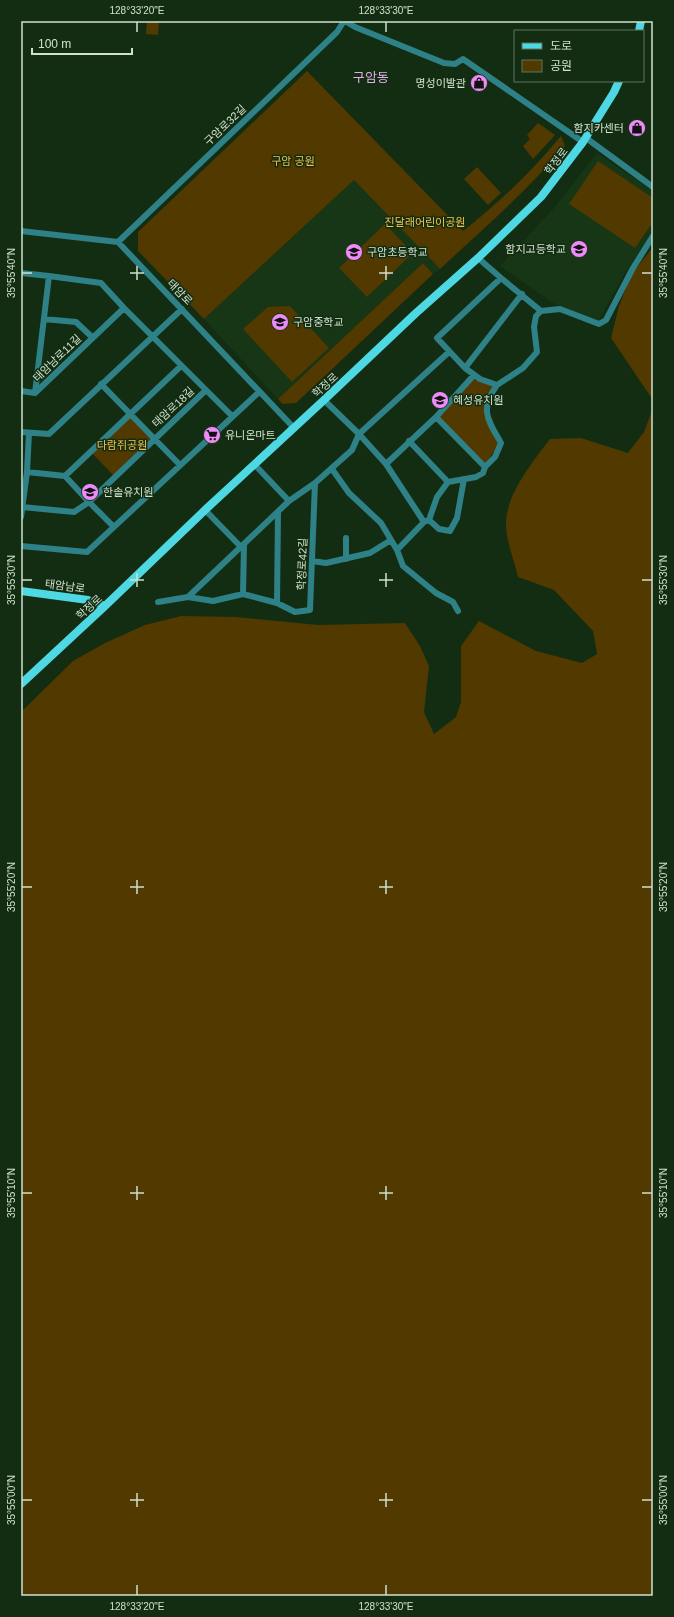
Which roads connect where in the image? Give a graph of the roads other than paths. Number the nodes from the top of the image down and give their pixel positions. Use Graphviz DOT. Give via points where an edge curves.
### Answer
graph roads {
  1 [pos="344,21"];
  2 [pos="619,82"];
  3 [pos="584,140"];
  4 [pos="653,187"];
  5 [pos="21,230"];
  6 [pos="653,236"];
  7 [pos="118,242"];
  8 [pos="478,258"];
  9 [pos="21,273"];
  10 [pos="49,276"];
  11 [pos="500,278"];
  12 [pos="522,294"];
  13 [pos="124,308"];
  14 [pos="182,309"];
  15 [pos="541,311"];
  16 [pos="44,319"];
  17 [pos="152,336"];
  18 [pos="93,338"];
  19 [pos="449,352"];
  20 [pos="181,366"];
  21 [pos="465,368"];
  22 [pos="474,375"];
  23 [pos="101,384"];
  24 [pos="497,385"];
  25 [pos="206,390"];
  26 [pos="21,391"];
  27 [pos="259,392"];
  28 [pos="35,393"];
  29 [pos="324,400"];
  30 [pos="130,414"];
  31 [pos="232,416"];
  32 [pos="436,416"];
  33 [pos="294,428"];
  34 [pos="21,432"];
  35 [pos="29,433"];
  36 [pos="359,434"];
  37 [pos="154,438"];
  38 [pos="409,441"];
  39 [pos="254,464"];
  40 [pos="386,464"];
  41 [pos="180,465"];
  42 [pos="485,467"];
  43 [pos="332,469"];
  44 [pos="27,472"];
  45 [pos="65,476"];
  46 [pos="464,479"];
  47 [pos="448,482"];
  48 [pos="315,483"];
  49 [pos="289,501"];
  50 [pos="89,502"];
  51 [pos="22,507"];
  52 [pos="205,510"];
  53 [pos="278,512"];
  54 [pos="21,517"];
  55 [pos="427,521"];
  56 [pos="114,527"];
  57 [pos="346,538"];
  58 [pos="391,540"];
  59 [pos="21,546"];
  60 [pos="243,546"];
  61 [pos="397,550"];
  62 [pos="346,559"];
  63 [pos="312,561"];
  64 [pos="21,591"];
  65 [pos="243,594"];
  66 [pos="188,597"];
  67 [pos="158,602"];
  68 [pos="277,603"];
  69 [pos="105,606"];
  70 [pos="458,611"];
  71 [pos="21,684"];
  1 -- 3 [label="street" via="444,63 455,64 463,59"];
  1 -- 7 [label="street, 구암로32길" via="337,32"];
  2 -- 3 [label="main road, 학정로"];
  3 -- 4 [label="street"];
  3 -- 8 [label="main road, 학정로" via="541,198"];
  5 -- 7 [label="street"];
  6 -- 15 [label="street" via="632,268 606,320 599,324 560,309"];
  7 -- 14 [label="street, 태암로"];
  8 -- 11 [label="street"];
  8 -- 29 [label="main road, 학정로"];
  9 -- 10 [label="street"];
  10 -- 13 [label="street, 태암로18길" via="101,283"];
  10 -- 16 [label="street, 태암남로11길"];
  11 -- 12 [label="street"];
  11 -- 19 [label="street" via="437,338"];
  12 -- 15 [label="street"];
  12 -- 21 [label="street"];
  13 -- 17 [label="street, 태암로18길"];
  13 -- 18 [label="street, 태암남로11길"];
  14 -- 17 [label="street"];
  14 -- 27 [label="street, 태암로"];
  15 -- 24 [label="street" via="536,316 534,327 537,352 523,368"];
  16 -- 18 [label="street, 태암남로11길" via="76,322"];
  16 -- 28 [label="street, 태암남로11길"];
  17 -- 20 [label="street, 태암로18길"];
  17 -- 23 [label="street"];
  18 -- 28 [label="street, 태암남로11길"];
  19 -- 21 [label="street"];
  19 -- 36 [label="street"];
  20 -- 25 [label="street, 태암로18길"];
  20 -- 30 [label="street"];
  21 -- 22 [label="street"];
  22 -- 24 [label="street"];
  22 -- 32 [label="street"];
  23 -- 30 [label="street"];
  23 -- 35 [label="street" via="49,434"];
  24 -- 42 [label="street" via="487,403 486,416 500,443 495,457"];
  25 -- 31 [label="street, 태암로18길"];
  25 -- 37 [label="street, 태암로18길"];
  26 -- 28 [label="street, 태암남로11길"];
  27 -- 31 [label="street"];
  27 -- 33 [label="street, 태암로"];
  29 -- 33 [label="main road, 학정로"];
  29 -- 36 [label="street"];
  30 -- 37 [label="street"];
  30 -- 45 [label="street"];
  31 -- 41 [label="street"];
  32 -- 38 [label="street"];
  32 -- 42 [label="street"];
  33 -- 39 [label="main road, 학정로"];
  34 -- 35 [label="street"];
  35 -- 44 [label="street"];
  36 -- 40 [label="street"];
  36 -- 43 [label="street" via="352,450"];
  37 -- 41 [label="street, 태암로18길"];
  37 -- 50 [label="street, 태암로18길"];
  38 -- 40 [label="street"];
  38 -- 47 [label="street"];
  39 -- 49 [label="street"];
  39 -- 52 [label="main road, 학정로"];
  40 -- 55 [label="street"];
  41 -- 56 [label="street"];
  42 -- 46 [label="street" via="483,473 476,477"];
  43 -- 48 [label="street"];
  43 -- 58 [label="street" via="349,493 381,523"];
  44 -- 45 [label="street"];
  44 -- 51 [label="street"];
  45 -- 50 [label="street"];
  46 -- 47 [label="street"];
  46 -- 55 [label="street" via="457,518 450,531"];
  47 -- 55 [label="street" via="437,497"];
  48 -- 49 [label="street"];
  48 -- 63 [label="street, 학정로42길"];
  49 -- 53 [label="street"];
  50 -- 51 [label="street, 태암로18길" via="74,512"];
  50 -- 56 [label="street"];
  51 -- 54 [label="street"];
  52 -- 60 [label="street"];
  52 -- 69 [label="main road, 학정로"];
  53 -- 60 [label="street"];
  53 -- 68 [label="street"];
  55 -- 61 [label="street"];
  56 -- 59 [label="street" via="87,552"];
  57 -- 62 [label="street"];
  58 -- 61 [label="street"];
  58 -- 62 [label="street" via="370,553"];
  60 -- 65 [label="street"];
  60 -- 66 [label="street"];
  61 -- 70 [label="street" via="403,566 453,602"];
  62 -- 63 [label="street"];
  63 -- 68 [label="street, 학정로42길" via="310,610 295,612"];
  64 -- 69 [label="main road, 태암남로" via="88,600"];
  65 -- 66 [label="street, 학정로42길" via="213,602"];
  65 -- 68 [label="street, 학정로42길"];
  66 -- 67 [label="street"];
  69 -- 71 [label="main road, 학정로"];
}
